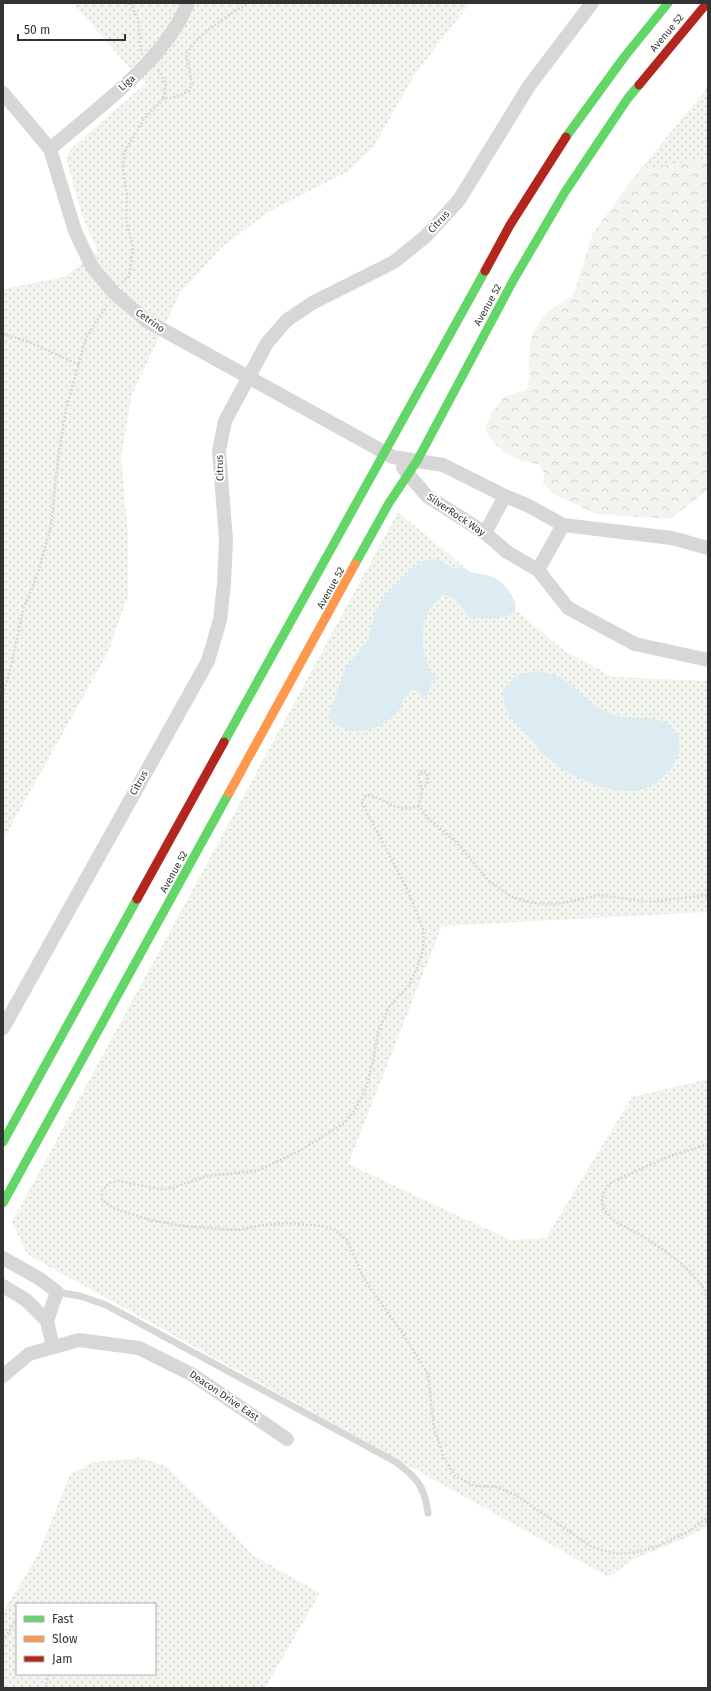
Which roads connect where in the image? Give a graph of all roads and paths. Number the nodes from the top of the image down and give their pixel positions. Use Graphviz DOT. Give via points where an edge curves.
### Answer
graph roads {
  1 [pos="188,3"];
  2 [pos="248,3"];
  3 [pos="592,3"];
  4 [pos="668,3"];
  5 [pos="707,3"];
  6 [pos="3,93"];
  7 [pos="50,149"];
  8 [pos="114,293"];
  9 [pos="3,334"];
  10 [pos="79,365"];
  11 [pos="248,376"];
  12 [pos="389,454"];
  13 [pos="417,461"];
  14 [pos="408,474"];
  15 [pos="505,496"];
  16 [pos="563,525"];
  17 [pos="485,533"];
  18 [pos="708,548"];
  19 [pos="538,570"];
  20 [pos="708,660"];
  21 [pos="3,694"];
  22 [pos="422,790"];
  23 [pos="419,806"];
  24 [pos="708,895"];
  25 [pos="3,1028"];
  26 [pos="3,1142"];
  27 [pos="708,1144"];
  28 [pos="3,1203"];
  29 [pos="3,1258"];
  30 [pos="3,1286"];
  31 [pos="57,1292"];
  32 [pos="708,1298"];
  33 [pos="47,1321"];
  34 [pos="53,1347"];
  35 [pos="3,1376"];
  36 [pos="287,1439"];
  37 [pos="428,1513"];
  38 [pos="708,1517"];
  39 [pos="16,1622"];
  40 [pos="3,1641"];
  41 [pos="48,1675"];
  42 [pos="47,1688"];
  1 -- 7 [label="street, Liga" via="169,37 150,62"];
  2 -- 8 [label="path" via="226,17 191,47 186,54 192,83 189,91 176,98 163,99 145,118 124,152 126,220 133,248 129,276"];
  3 -- 11 [label="street, Citrus" via="529,86 459,200 426,236 394,262 314,302 287,320 267,343"];
  4 -- 12 [label="main road, Avenue 52" via="587,106 549,162 502,239"];
  5 -- 13 [label="main road, Avenue 52" via="628,98 565,192 499,306"];
  6 -- 7 [label="street, Cetrino"];
  7 -- 8 [label="street, Cetrino" via="75,231 92,267"];
  8 -- 10 [label="path" via="86,338"];
  8 -- 11 [label="street, Cetrino" via="147,321"];
  9 -- 10 [label="path" via="26,341"];
  10 -- 21 [label="path" via="66,409 51,526 37,576 23,610"];
  11 -- 12 [label="street, Cetrino"];
  11 -- 25 [label="street, Citrus" via="225,421 220,451 226,540 224,584 220,620 208,661"];
  12 -- 13 [label="street"];
  12 -- 14 [label="street, SilverRock Way"];
  12 -- 26 [label="main road, Avenue 52"];
  13 -- 14 [label="main road, Avenue 52"];
  13 -- 15 [label="street" via="443,465"];
  14 -- 17 [label="street, SilverRock Way" via="427,496"];
  14 -- 28 [label="main road, Avenue 52" via="389,503"];
  15 -- 16 [label="street"];
  15 -- 17 [label="street"];
  16 -- 18 [label="street" via="672,538"];
  16 -- 19 [label="street"];
  17 -- 19 [label="street, SilverRock Way" via="507,552"];
  19 -- 20 [label="street, SilverRock Way" via="568,608 635,644"];
  22 -- 22 [label="path" via="428,780 428,774 422,771 418,776"];
  22 -- 23 [label="path"];
  23 -- 24 [label="path" via="428,818 458,844 488,880 510,896 532,903 557,904 600,894 648,902"];
  23 -- 38 [label="path" via="408,809 396,808 366,795 362,803 406,889 424,932 422,950 410,984 389,1007 378,1032 366,1088 355,1110 344,1123 301,1150 257,1171 206,1176 172,1188 159,1189 120,1181 109,1183 102,1191 102,1200 113,1208 150,1220 184,1226 237,1230 287,1223 322,1226 335,1230 347,1240 364,1279 428,1374 434,1428 444,1458 455,1476 475,1486 497,1487 514,1494 592,1547 616,1554 638,1552 660,1545 691,1530"];
  27 -- 32 [label="path" via="667,1157 610,1183 604,1190 602,1201 606,1212 615,1221 665,1252 696,1277"];
  29 -- 31 [label="street"];
  30 -- 33 [label="street" via="26,1300"];
  31 -- 33 [label="street"];
  31 -- 37 [label="lane" via="80,1296 106,1305 396,1462 414,1476 426,1496"];
  33 -- 34 [label="street"];
  34 -- 35 [label="street, Deacon Drive East" via="29,1354"];
  34 -- 36 [label="street, Deacon Drive East" via="79,1340 139,1348 193,1374"];
  39 -- 40 [label="path"];
  41 -- 42 [label="path"];
}
